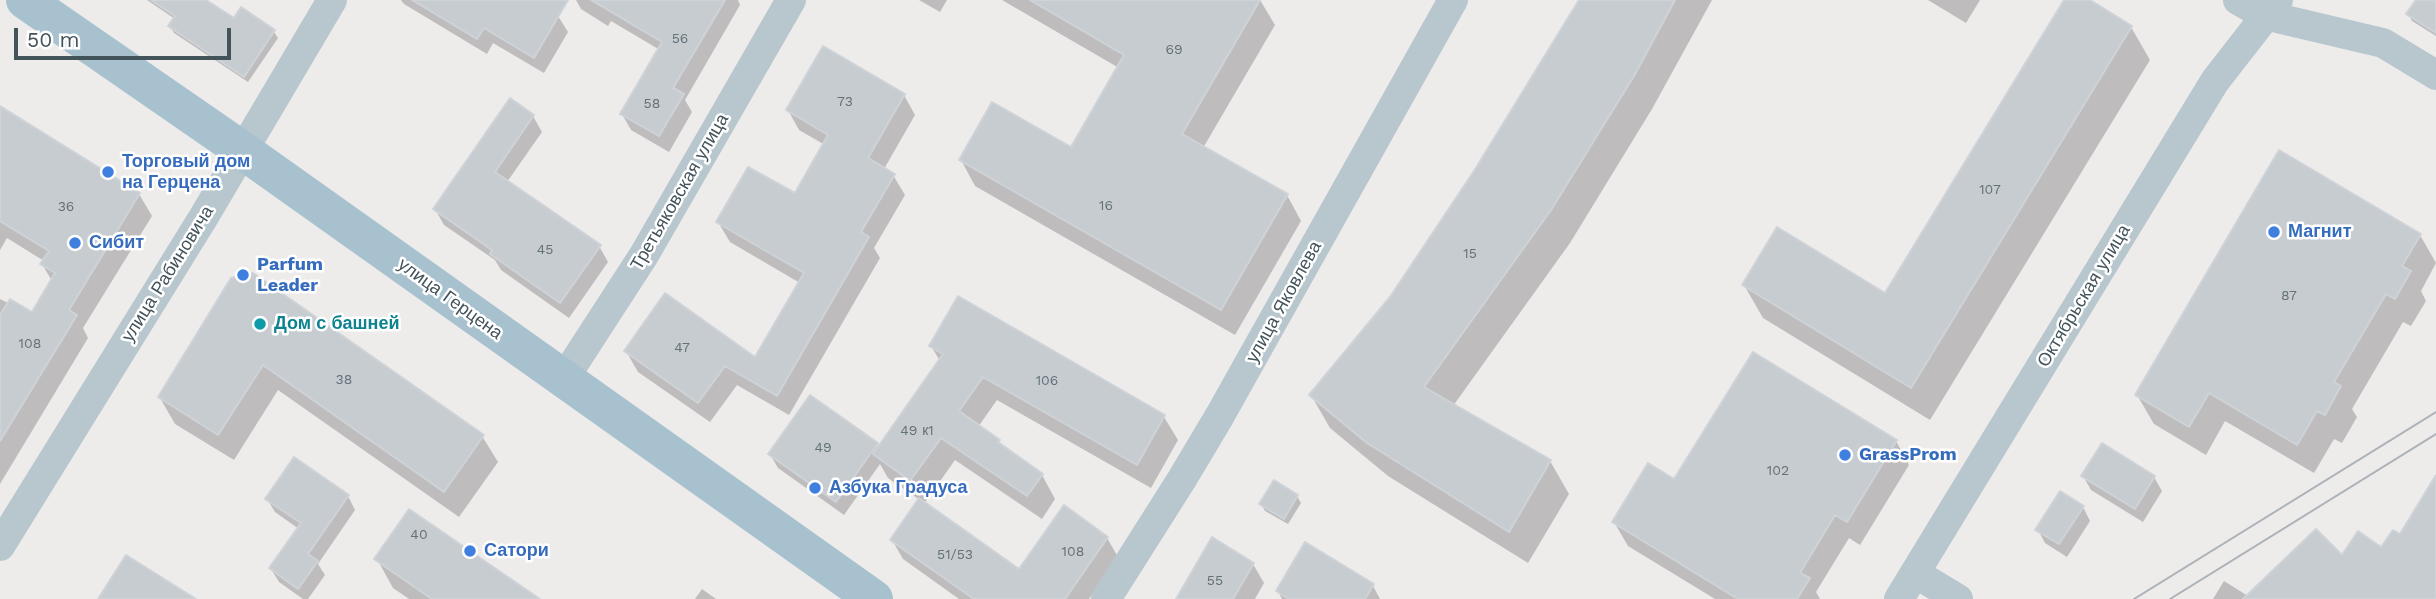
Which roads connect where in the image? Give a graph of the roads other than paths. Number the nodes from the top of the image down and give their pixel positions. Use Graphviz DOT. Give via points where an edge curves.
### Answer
graph roads {
  1 [pos="25,0"];
  2 [pos="331,0"];
  3 [pos="791,0"];
  4 [pos="1453,0"];
  5 [pos="2238,0"];
  6 [pos="2271,8"];
  7 [pos="2436,75"];
  8 [pos="242,150"];
  9 [pos="563,380"];
  10 [pos="0,546"];
  11 [pos="1915,573"];
  12 [pos="874,599"];
  13 [pos="1106,599"];
  14 [pos="1899,599"];
  15 [pos="1958,599"];
  1 -- 8 [label="main road, улица Герцена"];
  2 -- 8 [label="street, улица Рабиновича"];
  3 -- 9 [label="street, Третьяковская улица" via="644,255"];
  4 -- 13 [label="street, улица Яковлева" via="1219,417"];
  5 -- 6 [label="street"];
  6 -- 7 [label="street" via="2383,43"];
  6 -- 11 [label="street, Октябрьская улица" via="2216,80"];
  8 -- 9 [label="main road, улица Герцена"];
  8 -- 10 [label="street, улица Рабиновича"];
  9 -- 12 [label="main road, улица Герцена"];
  11 -- 14 [label="street, Октябрьская улица"];
  11 -- 15 [label="street"];
}
